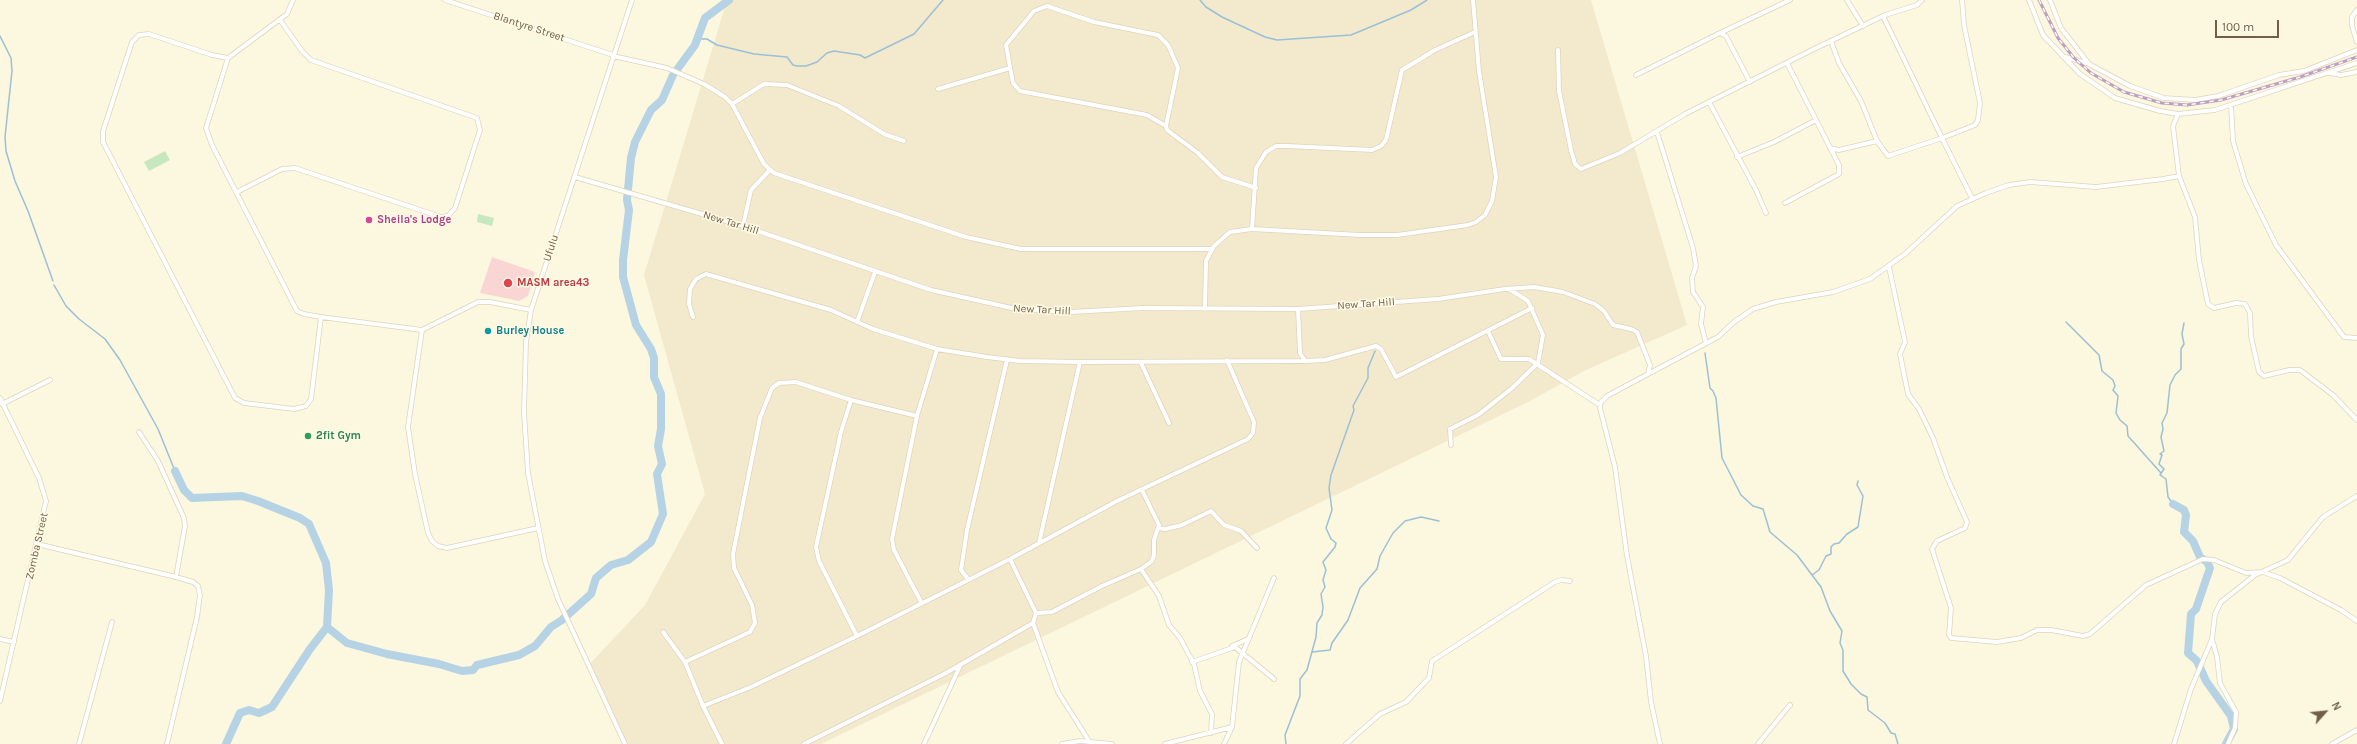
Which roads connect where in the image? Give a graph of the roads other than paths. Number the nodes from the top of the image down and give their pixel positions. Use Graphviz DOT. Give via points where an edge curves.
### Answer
graph roads {
  1 [pos="293,0"];
  2 [pos="445,0"];
  3 [pos="632,0"];
  4 [pos="1472,0"];
  5 [pos="1790,0"];
  6 [pos="1847,0"];
  7 [pos="1922,0"];
  8 [pos="1962,0"];
  9 [pos="2029,0"];
  10 [pos="2050,0"];
  11 [pos="2357,10"];
  12 [pos="1883,16"];
  13 [pos="280,20"];
  14 [pos="1863,26"];
  15 [pos="1475,32"];
  16 [pos="1720,33"];
  17 [pos="1831,41"];
  18 [pos="2357,42"];
  19 [pos="1558,50"];
  20 [pos="2357,50"];
  21 [pos="613,56"];
  22 [pos="2062,56"];
  23 [pos="228,58"];
  24 [pos="1787,63"];
  25 [pos="2357,63"];
  26 [pos="2089,64"];
  27 [pos="1010,68"];
  28 [pos="2357,72"];
  29 [pos="2328,73"];
  30 [pos="1636,75"];
  31 [pos="1750,82"];
  32 [pos="938,89"];
  33 [pos="1709,102"];
  34 [pos="732,104"];
  35 [pos="2231,105"];
  36 [pos="2178,114"];
  37 [pos="1816,120"];
  38 [pos="1166,126"];
  39 [pos="1657,132"];
  40 [pos="1942,138"];
  41 [pos="904,141"];
  42 [pos="1877,141"];
  43 [pos="1830,148"];
  44 [pos="1737,158"];
  45 [pos="769,171"];
  46 [pos="2179,176"];
  47 [pos="575,177"];
  48 [pos="1256,188"];
  49 [pos="237,192"];
  50 [pos="1972,198"];
  51 [pos="1785,203"];
  52 [pos="1766,213"];
  53 [pos="743,226"];
  54 [pos="1252,229"];
  55 [pos="1212,249"];
  56 [pos="1889,267"];
  57 [pos="875,272"];
  58 [pos="1509,289"];
  59 [pos="1205,308"];
  60 [pos="1532,308"];
  61 [pos="1298,309"];
  62 [pos="531,310"];
  63 [pos="693,316"];
  64 [pos="322,317"];
  65 [pos="857,322"];
  66 [pos="422,330"];
  67 [pos="1488,331"];
  68 [pos="2357,338"];
  69 [pos="1706,343"];
  70 [pos="937,349"];
  71 [pos="1007,360"];
  72 [pos="1227,360"];
  73 [pos="1305,361"];
  74 [pos="1080,362"];
  75 [pos="1141,363"];
  76 [pos="1538,364"];
  77 [pos="1648,374"];
  78 [pos="50,380"];
  79 [pos="0,398"];
  80 [pos="851,400"];
  81 [pos="2,404"];
  82 [pos="1600,405"];
  83 [pos="918,416"];
  84 [pos="2357,420"];
  85 [pos="1169,423"];
  86 [pos="139,432"];
  87 [pos="1450,445"];
  88 [pos="1142,490"];
  89 [pos="2357,496"];
  90 [pos="538,528"];
  91 [pos="1158,528"];
  92 [pos="1038,543"];
  93 [pos="37,544"];
  94 [pos="1257,548"];
  95 [pos="1010,559"];
  96 [pos="1141,569"];
  97 [pos="2263,572"];
  98 [pos="176,577"];
  99 [pos="1274,578"];
  100 [pos="968,579"];
  101 [pos="1570,581"];
  102 [pos="921,602"];
  103 [pos="1036,613"];
  104 [pos="2357,621"];
  105 [pos="112,622"];
  106 [pos="1033,623"];
  107 [pos="663,632"];
  108 [pos="857,636"];
  109 [pos="0,639"];
  110 [pos="1248,639"];
  111 [pos="2212,639"];
  112 [pos="14,642"];
  113 [pos="1231,647"];
  114 [pos="1243,651"];
  115 [pos="685,662"];
  116 [pos="1192,662"];
  117 [pos="960,666"];
  118 [pos="1274,679"];
  119 [pos="0,701"];
  120 [pos="1790,704"];
  121 [pos="703,706"];
  122 [pos="1232,727"];
  123 [pos="2357,730"];
  124 [pos="1211,733"];
  125 [pos="1089,741"];
  126 [pos="80,744"];
  127 [pos="167,744"];
  128 [pos="625,744"];
  129 [pos="722,744"];
  130 [pos="804,744"];
  131 [pos="924,744"];
  132 [pos="1062,744"];
  133 [pos="1112,744"];
  134 [pos="1164,744"];
  135 [pos="1224,744"];
  136 [pos="1346,744"];
  137 [pos="1660,744"];
  138 [pos="1758,744"];
  139 [pos="2174,744"];
  140 [pos="2228,744"];
  141 [pos="2332,744"];
  1 -- 13 [label="street" via="289,11"];
  2 -- 21 [label="street, Blantyre Street"];
  3 -- 21 [label="street, Ufulu"];
  4 -- 15 [label="street"];
  5 -- 16 [label="street"];
  6 -- 14 [label="street"];
  7 -- 12 [label="street" via="1910,8"];
  8 -- 40 [label="street" via="1964,25 1980,104 1978,120 1975,125"];
  9 -- 22 [label="street" via="2043,35"];
  10 -- 26 [label="street" via="2061,28"];
  11 -- 18 [label="street" via="2352,17 2352,26"];
  12 -- 14 [label="street"];
  12 -- 40 [label="street"];
  13 -- 23 [label="street"];
  13 -- 49 [label="street" via="298,47 311,60 477,118 480,130 455,208 448,216 442,217 295,168 282,169"];
  14 -- 17 [label="street"];
  15 -- 48 [label="street" via="1435,50 1402,70 1386,140 1381,146 1372,150 1276,146 1259,160 1256,168"];
  15 -- 54 [label="street" via="1496,177 1492,201 1481,219 1468,225 1397,235 1360,236"];
  16 -- 30 [label="street"];
  16 -- 31 [label="street" via="1726,36"];
  17 -- 24 [label="street"];
  17 -- 42 [label="street" via="1839,63 1861,101"];
  19 -- 39 [label="street" via="1559,91 1571,154 1575,164 1581,169 1620,153"];
  20 -- 26 [label="street" via="2304,71 2279,75 2230,93 2195,100 2156,96 2099,72"];
  21 -- 34 [label="street, Blantyre Street" via="673,70 704,84"];
  21 -- 47 [label="street, Ufulu"];
  22 -- 26 [label="street"];
  22 -- 36 [label="street" via="2090,82 2115,98 2144,108"];
  23 -- 49 [label="street" via="206,128 212,145"];
  23 -- 64 [label="street" via="149,34 139,35 132,42 103,131 103,142 235,398 244,403 294,409 306,406 311,399"];
  24 -- 31 [label="street"];
  24 -- 37 [label="street"];
  25 -- 29 [label="street"];
  27 -- 32 [label="street"];
  27 -- 38 [label="street" via="1015,87 1020,91 1147,115"];
  27 -- 38 [label="street" via="1006,45 1034,11 1042,7 1058,9 1114,27 1158,35 1166,42 1178,68"];
  28 -- 29 [label="street" via="2342,75"];
  29 -- 35 [label="street"];
  31 -- 33 [label="street"];
  33 -- 39 [label="street"];
  33 -- 44 [label="street"];
  34 -- 41 [label="street" via="764,84 787,85 839,106 884,134"];
  34 -- 45 [label="street" via="755,150"];
  35 -- 36 [label="street" via="2206,112"];
  35 -- 68 [label="street" via="2233,141 2246,184 2276,245 2344,337"];
  36 -- 46 [label="street" via="2173,126"];
  37 -- 43 [label="street"];
  37 -- 44 [label="street"];
  38 -- 48 [label="street" via="1167,130 1198,153 1222,177"];
  39 -- 69 [label="street" via="1693,248 1696,266 1692,278 1693,292 1702,307 1701,324"];
  40 -- 42 [label="street" via="1888,156"];
  40 -- 50 [label="street"];
  42 -- 43 [label="street" via="1839,150"];
  43 -- 51 [label="street" via="1839,165 1839,174"];
  44 -- 52 [label="street"];
  45 -- 53 [label="street" via="751,190"];
  45 -- 55 [label="street" via="939,228 1007,247"];
  46 -- 50 [label="street" via="2096,187 2030,182 2009,185"];
  46 -- 84 [label="street" via="2195,217 2199,260 2208,304 2214,308 2236,302 2245,304 2250,313 2251,336 2259,372 2264,376 2300,370 2333,395"];
  47 -- 53 [label="street, New Tar Hill" via="619,192"];
  47 -- 62 [label="street, Ufulu"];
  48 -- 54 [label="street"];
  49 -- 64 [label="street" via="295,308 304,314"];
  50 -- 56 [label="street" via="1948,214"];
  53 -- 57 [label="street, New Tar Hill"];
  54 -- 55 [label="street" via="1226,233"];
  55 -- 59 [label="street" via="1206,267"];
  56 -- 69 [label="street" via="1870,279 1850,287 1753,309 1718,337"];
  56 -- 97 [label="street" via="1905,342 1900,354 1908,394 1919,409 1933,438 1947,477 1968,522 1965,528 1938,541 1932,549 1951,608 1952,638 1997,642 2021,638 2037,630 2084,636 2096,630 2146,586 2203,559 2214,560 2246,573"];
  57 -- 59 [label="street, New Tar Hill" via="948,295 1016,309 1071,312"];
  57 -- 65 [label="street"];
  58 -- 60 [label="street" via="1525,298"];
  58 -- 61 [label="street, New Tar Hill" via="1438,299"];
  58 -- 77 [label="street, New Tar Hill" via="1527,287 1563,292 1601,308 1616,327 1634,330 1639,335 1650,365"];
  59 -- 61 [label="street, New Tar Hill"];
  60 -- 67 [label="street"];
  60 -- 76 [label="street" via="1543,335"];
  61 -- 73 [label="street" via="1300,354"];
  62 -- 66 [label="street" via="478,302"];
  62 -- 90 [label="street, Ufulu" via="526,342 525,439"];
  63 -- 65 [label="street" via="689,304 690,289 696,279 706,274 831,310"];
  64 -- 66 [label="street"];
  65 -- 70 [label="street"];
  66 -- 90 [label="street" via="408,427 417,481 432,541 447,548"];
  67 -- 73 [label="street" via="1396,377 1376,346 1325,360"];
  67 -- 76 [label="street" via="1501,359 1526,358"];
  69 -- 77 [label="street"];
  70 -- 71 [label="street"];
  70 -- 83 [label="street"];
  71 -- 74 [label="street"];
  71 -- 100 [label="street" via="967,530 961,570"];
  72 -- 73 [label="street"];
  72 -- 75 [label="street"];
  72 -- 88 [label="street" via="1254,422 1253,433 1248,439"];
  74 -- 75 [label="street"];
  74 -- 92 [label="street"];
  75 -- 85 [label="street"];
  76 -- 82 [label="street"];
  76 -- 87 [label="street" via="1478,415 1450,429"];
  77 -- 82 [label="street" via="1608,396"];
  78 -- 81 [label="street"];
  79 -- 81 [label="street, Zomba Street"];
  80 -- 83 [label="street"];
  80 -- 108 [label="street" via="841,432 816,548"];
  80 -- 115 [label="street" via="796,382 779,383 768,394 758,427 733,554 736,574 754,612 754,627 750,632"];
  81 -- 93 [label="street, Zomba Street" via="34,466 46,497 46,509"];
  82 -- 137 [label="street" via="1614,467"];
  83 -- 102 [label="street" via="892,544"];
  86 -- 98 [label="street" via="158,461 184,518 185,526"];
  88 -- 91 [label="street" via="1156,516"];
  88 -- 92 [label="street" via="1117,500"];
  89 -- 97 [label="street" via="2323,517 2288,560"];
  90 -- 128 [label="street, Ufulu" via="545,561 558,599"];
  91 -- 94 [label="street" via="1182,525 1211,510 1224,525 1238,529"];
  91 -- 96 [label="street" via="1154,540 1154,559"];
  92 -- 95 [label="street"];
  93 -- 98 [label="street"];
  93 -- 112 [label="street, Zomba Street"];
  95 -- 100 [label="street"];
  95 -- 103 [label="street"];
  96 -- 103 [label="street" via="1052,612"];
  96 -- 116 [label="street" via="1159,596 1169,624 1180,638"];
  97 -- 104 [label="street" via="2292,583"];
  97 -- 111 [label="street" via="2221,602 2216,614"];
  98 -- 127 [label="street" via="196,583 200,601"];
  99 -- 110 [label="street"];
  100 -- 102 [label="street"];
  101 -- 136 [label="street" via="1554,582 1432,661 1429,678 1406,702 1380,714"];
  102 -- 108 [label="street"];
  103 -- 106 [label="street"];
  105 -- 126 [label="street"];
  106 -- 117 [label="street"];
  106 -- 125 [label="street" via="1058,692"];
  107 -- 115 [label="street"];
  108 -- 121 [label="street" via="751,687"];
  109 -- 112 [label="street"];
  110 -- 113 [label="street"];
  110 -- 114 [label="street"];
  111 -- 139 [label="street" via="2198,671"];
  111 -- 140 [label="street" via="2220,683 2236,712 2235,728"];
  112 -- 119 [label="street, Zomba Street"];
  113 -- 114 [label="street"];
  113 -- 116 [label="street"];
  114 -- 118 [label="street"];
  114 -- 122 [label="street" via="1237,676"];
  115 -- 121 [label="street"];
  116 -- 124 [label="street" via="1200,691 1212,714"];
  117 -- 130 [label="street"];
  117 -- 131 [label="street"];
  120 -- 138 [label="street"];
  121 -- 129 [label="street"];
  122 -- 124 [label="street"];
  122 -- 135 [label="street"];
  123 -- 141 [label="street"];
  124 -- 134 [label="street"];
  125 -- 132 [label="street"];
  125 -- 133 [label="street"];
}
